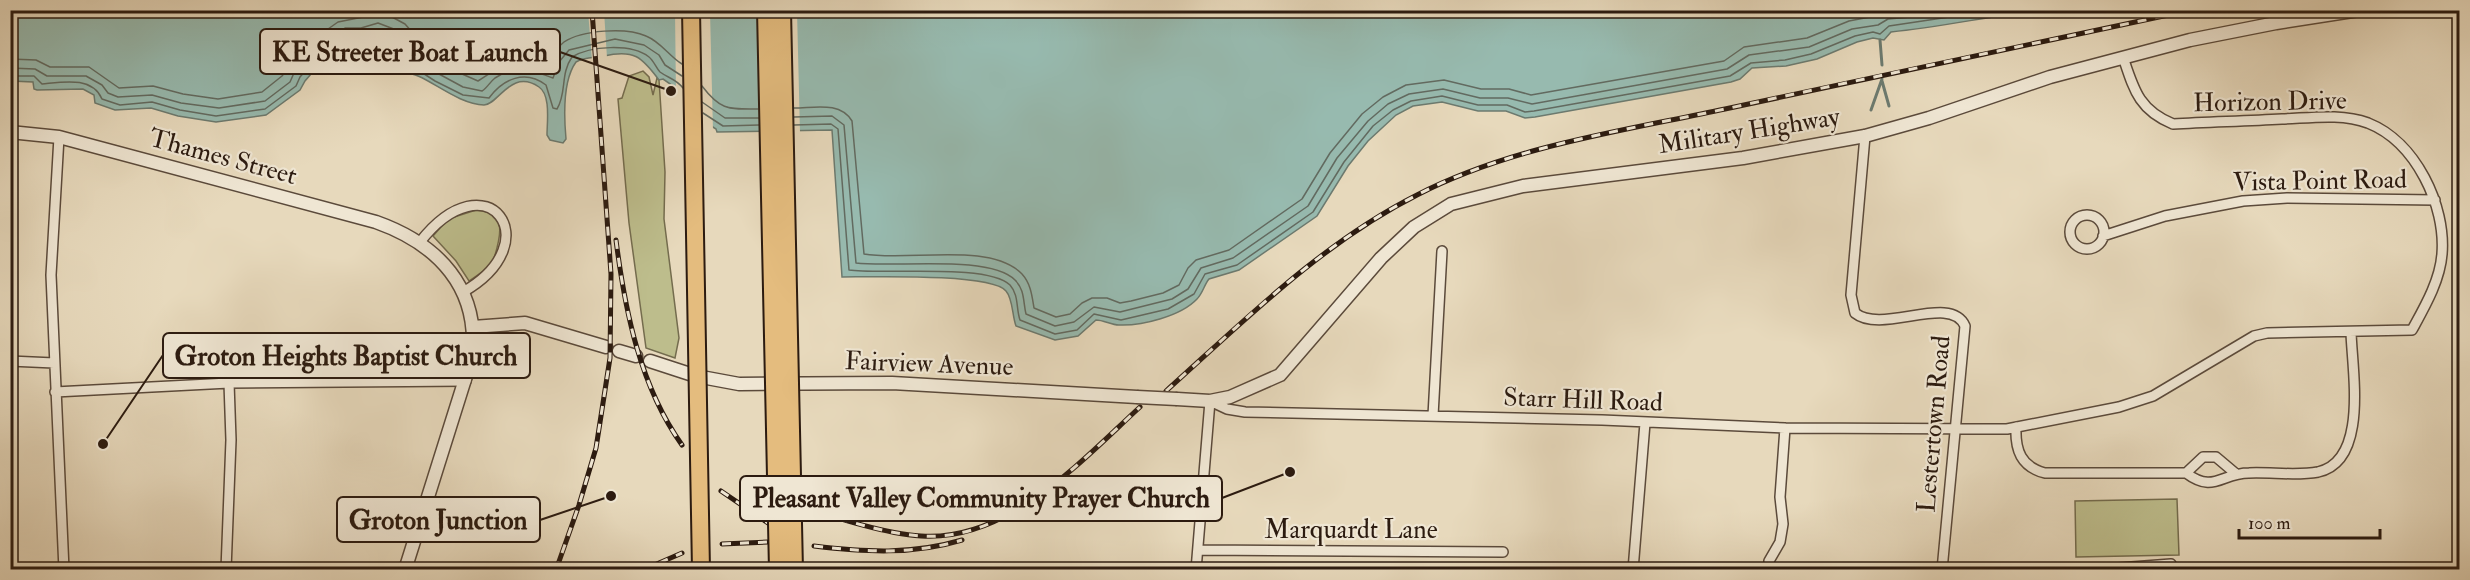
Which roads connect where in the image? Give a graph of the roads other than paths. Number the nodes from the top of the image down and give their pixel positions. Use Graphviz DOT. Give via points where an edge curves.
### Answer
graph roads {
  1 [pos="691,10"];
  2 [pos="766,10"];
  3 [pos="782,10"];
  4 [pos="2360,10"];
  5 [pos="2123,57"];
  6 [pos="10,132"];
  7 [pos="1865,136"];
  8 [pos="59,137"];
  9 [pos="2435,200"];
  10 [pos="2103,236"];
  11 [pos="420,242"];
  12 [pos="1442,251"];
  13 [pos="463,292"];
  14 [pos="473,327"];
  15 [pos="2351,332"];
  16 [pos="606,347"];
  17 [pos="619,351"];
  18 [pos="636,357"];
  19 [pos="10,361"];
  20 [pos="650,361"];
  21 [pos="54,363"];
  22 [pos="466,381"];
  23 [pos="229,383"];
  24 [pos="55,392"];
  25 [pos="1210,401"];
  26 [pos="1433,416"];
  27 [pos="1645,423"];
  28 [pos="2016,427"];
  29 [pos="1785,428"];
  30 [pos="1957,428"];
  31 [pos="2186,473"];
  32 [pos="2235,473"];
  33 [pos="700,478"];
  34 [pos="1198,550"];
  35 [pos="1503,552"];
  36 [pos="1769,561"];
  37 [pos="2171,564"];
  38 [pos="64,570"];
  39 [pos="226,570"];
  40 [pos="405,570"];
  41 [pos="692,570"];
  42 [pos="701,570"];
  43 [pos="778,570"];
  44 [pos="794,570"];
  45 [pos="1196,570"];
  46 [pos="1633,570"];
  47 [pos="1942,570"];
  48 [pos="2092,570"];
  1 -- 33 [label="highway, bridge"];
  2 -- 43 [label="highway, bridge"];
  3 -- 44 [label="highway, bridge"];
  4 -- 5 [label="street, Military Highway" via="2265,25"];
  5 -- 7 [label="street, Military Highway"];
  5 -- 9 [label="street, Horizon Drive" via="2143,104 2157,117 2173,124 2338,117 2368,123 2400,145"];
  6 -- 8 [label="street, Thames Street"];
  7 -- 25 [label="street, Military Highway" via="1743,158 1523,186 1451,204 1414,226 1381,258 1280,375 1251,390"];
  7 -- 30 [label="street, Lestertown Road" via="1852,305 1855,313 1870,321 1949,312 1962,320 1966,335"];
  8 -- 11 [label="street, Thames Street" via="376,222"];
  8 -- 21 [label="street" via="51,258"];
  9 -- 10 [label="street, Vista Point Road" via="2244,201 2165,216"];
  9 -- 15 [label="street, Horizon Drive" via="2442,256 2434,285 2412,330"];
  11 -- 13 [label="street, Thames Street" via="449,269"];
  11 -- 13 [label="street" via="442,217 458,209 482,205 500,213 506,238 500,259 485,279"];
  12 -- 26 [label="street"];
  13 -- 14 [label="street, Thames Street"];
  14 -- 16 [label="street" via="525,323"];
  14 -- 22 [label="street, Thames Street"];
  15 -- 28 [label="street, Starr Hill Road" via="2254,336 2153,396 2119,407"];
  15 -- 32 [label="street" via="2353,422 2344,455 2333,466 2318,472"];
  17 -- 18 [label="street"];
  19 -- 21 [label="street"];
  20 -- 25 [label="street, Fairview Avenue, bridge" via="696,376 740,384 912,384"];
  21 -- 24 [label="street"];
  22 -- 23 [label="street"];
  22 -- 40 [label="street, Thames Street"];
  23 -- 24 [label="street"];
  23 -- 39 [label="street"];
  24 -- 38 [label="street"];
  25 -- 26 [label="street, Starr Hill Road" via="1245,412"];
  25 -- 34 [label="street"];
  26 -- 27 [label="street, Starr Hill Road"];
  27 -- 29 [label="street, Starr Hill Road"];
  27 -- 46 [label="street"];
  28 -- 30 [label="street, Starr Hill Road"];
  28 -- 31 [label="street" via="2018,452 2035,471"];
  29 -- 30 [label="street, Starr Hill Road"];
  29 -- 36 [label="street" via="1780,497 1783,524 1780,542"];
  30 -- 47 [label="street, Lestertown Road"];
  31 -- 32 [label="street" via="2209,484"];
  31 -- 32 [label="street" via="2203,457 2216,457"];
  33 -- 41 [label="highway, bridge"];
  33 -- 42 [label="highway, bridge"];
  34 -- 35 [label="street, Marquardt Lane"];
  34 -- 45 [label="street"];
  37 -- 48 [label="street"];
}
